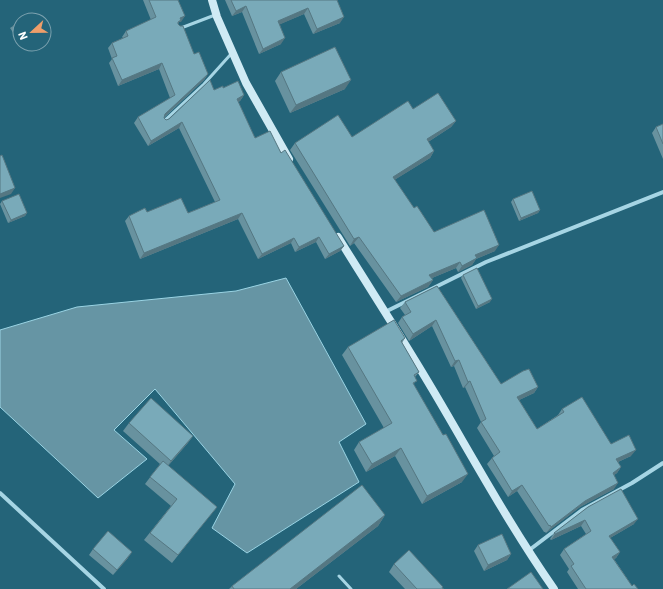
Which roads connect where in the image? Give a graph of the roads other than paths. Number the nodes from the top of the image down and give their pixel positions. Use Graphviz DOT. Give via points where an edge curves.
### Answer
graph roads {
  1 [pos="212,0"];
  2 [pos="216,14"];
  3 [pos="177,29"];
  4 [pos="233,53"];
  5 [pos="163,122"];
  6 [pos="294,167"];
  7 [pos="663,192"];
  8 [pos="334,232"];
  9 [pos="385,312"];
  10 [pos="663,463"];
  11 [pos="0,494"];
  12 [pos="528,552"];
  13 [pos="339,576"];
  14 [pos="104,589"];
  15 [pos="351,589"];
  16 [pos="554,589"];
  1 -- 2 [label="street"];
  2 -- 3 [label="lane"];
  2 -- 4 [label="street"];
  4 -- 5 [label="lane"];
  4 -- 6 [label="street" via="246,83"];
  7 -- 9 [label="street" via="486,262"];
  8 -- 9 [label="street"];
  9 -- 12 [label="street"];
  10 -- 12 [label="street" via="582,510"];
  11 -- 14 [label="street"];
  12 -- 16 [label="street"];
  13 -- 15 [label="lane"];
}
